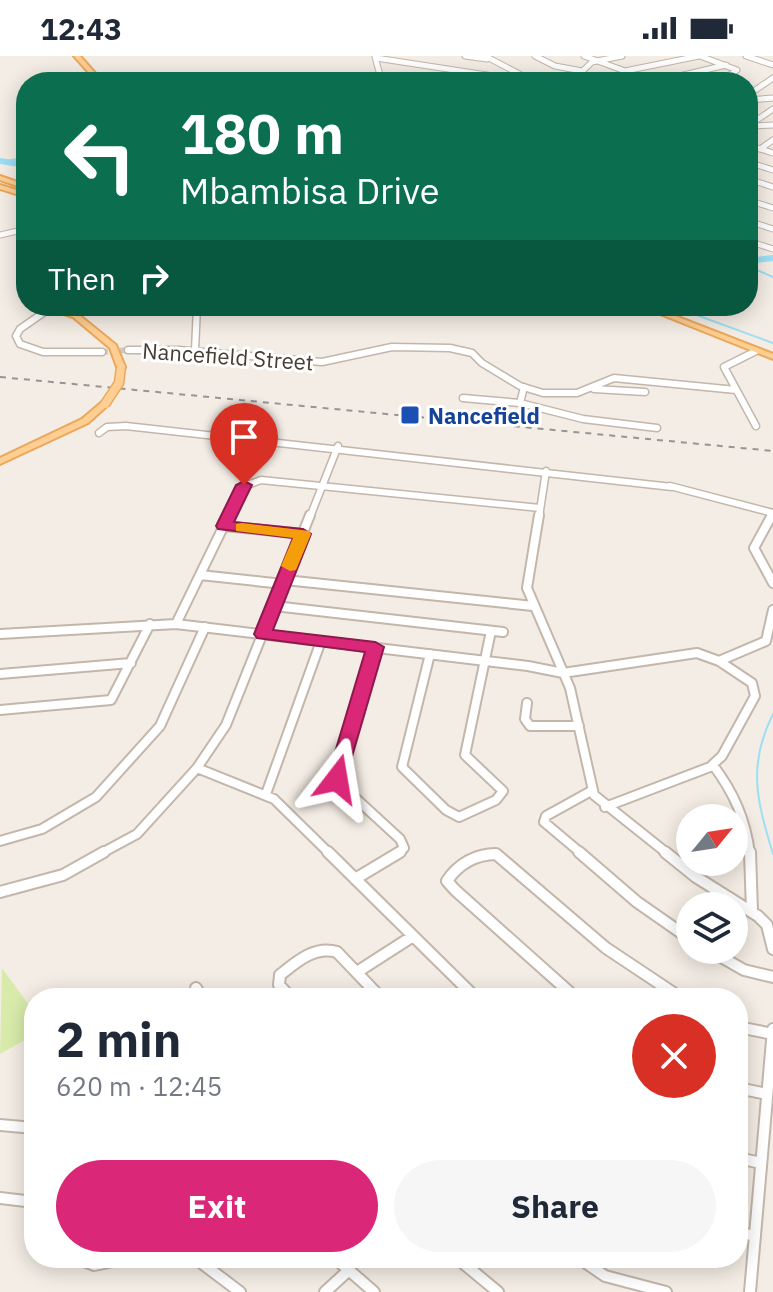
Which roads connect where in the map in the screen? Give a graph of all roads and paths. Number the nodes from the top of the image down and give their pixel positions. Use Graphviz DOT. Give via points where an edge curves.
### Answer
graph roads {
  1 [pos="465,56"];
  2 [pos="485,56"];
  3 [pos="535,56"];
  4 [pos="584,56"];
  5 [pos="622,56"];
  6 [pos="699,56"];
  7 [pos="746,56"];
  8 [pos="77,57"];
  9 [pos="375,57"];
  10 [pos="773,57"];
  11 [pos="754,59"];
  12 [pos="492,60"];
  13 [pos="594,61"];
  14 [pos="726,65"];
  15 [pos="773,65"];
  16 [pos="582,71"];
  17 [pos="625,71"];
  18 [pos="91,72"];
  19 [pos="469,72"];
  20 [pos="513,72"];
  21 [pos="696,72"];
  22 [pos="735,72"];
  23 [pos="773,140"];
  24 [pos="760,149"];
  25 [pos="773,153"];
  26 [pos="39,316"];
  27 [pos="197,316"];
  28 [pos="669,316"];
  29 [pos="686,316"];
  30 [pos="77,317"];
  31 [pos="128,350"];
  32 [pos="773,350"];
  33 [pos="195,351"];
  34 [pos="756,351"];
  35 [pos="102,352"];
  36 [pos="773,357"];
  37 [pos="524,387"];
  38 [pos="593,389"];
  39 [pos="736,390"];
  40 [pos="645,392"];
  41 [pos="463,398"];
  42 [pos="520,403"];
  43 [pos="756,426"];
  44 [pos="657,428"];
  45 [pos="99,433"];
  46 [pos="337,447"];
  47 [pos="0,458"];
  48 [pos="546,471"];
  49 [pos="322,486"];
  50 [pos="672,487"];
  51 [pos="540,508"];
  52 [pos="773,513"];
  53 [pos="224,526"];
  54 [pos="303,534"];
  55 [pos="200,575"];
  56 [pos="284,582"];
  57 [pos="773,583"];
  58 [pos="274,606"];
  59 [pos="533,606"];
  60 [pos="773,610"];
  61 [pos="150,624"];
  62 [pos="176,624"];
  63 [pos="205,627"];
  64 [pos="491,631"];
  65 [pos="503,632"];
  66 [pos="0,634"];
  67 [pos="263,634"];
  68 [pos="321,641"];
  69 [pos="375,647"];
  70 [pos="430,654"];
  71 [pos="485,661"];
  72 [pos="719,661"];
  73 [pos="131,663"];
  74 [pos="563,673"];
  75 [pos="0,674"];
  76 [pos="527,703"];
  77 [pos="0,710"];
  78 [pos="579,726"];
  79 [pos="713,765"];
  80 [pos="197,768"];
  81 [pos="593,790"];
  82 [pos="266,794"];
  83 [pos="605,807"];
  84 [pos="0,841"];
  85 [pos="355,879"];
  86 [pos="0,892"];
  87 [pos="752,911"];
  88 [pos="676,929"];
  89 [pos="413,936"];
  90 [pos="773,949"];
  91 [pos="734,964"];
  92 [pos="357,972"];
  93 [pos="773,977"];
  94 [pos="282,988"];
  95 [pos="372,988"];
  96 [pos="466,988"];
  97 [pos="565,988"];
  98 [pos="666,988"];
  99 [pos="748,1028"];
  100 [pos="773,1031"];
  101 [pos="748,1090"];
  102 [pos="767,1094"];
  103 [pos="0,1125"];
  104 [pos="24,1127"];
  105 [pos="748,1160"];
  106 [pos="761,1163"];
  107 [pos="0,1198"];
  108 [pos="24,1201"];
  109 [pos="748,1234"];
  110 [pos="755,1236"];
  111 [pos="207,1268"];
  112 [pos="347,1268"];
  113 [pos="469,1268"];
  114 [pos="593,1268"];
  115 [pos="349,1270"];
  116 [pos="235,1291"];
  117 [pos="325,1292"];
  118 [pos="374,1292"];
  119 [pos="498,1292"];
  120 [pos="666,1292"];
  121 [pos="750,1292"];
  1 -- 12 [label="street"];
  2 -- 12 [label="street"];
  3 -- 16 [label="street"];
  4 -- 13 [label="street"];
  5 -- 13 [label="street"];
  6 -- 14 [label="street"];
  6 -- 17 [label="street"];
  7 -- 11 [label="street"];
  8 -- 18 [label="main road"];
  9 -- 19 [label="street"];
  10 -- 11 [label="street"];
  11 -- 15 [label="street"];
  12 -- 20 [label="street"];
  13 -- 16 [label="street"];
  13 -- 17 [label="street"];
  14 -- 21 [label="street"];
  14 -- 22 [label="street"];
  23 -- 24 [label="street"];
  24 -- 25 [label="street"];
  26 -- 35 [label="street" via="18,333 24,347"];
  27 -- 33 [label="street"];
  28 -- 34 [label="main road"];
  29 -- 32 [label="main road"];
  30 -- 47 [label="main road, bridge" via="113,347 121,367 119,383 100,408"];
  31 -- 33 [label="street, Nancefield Street"];
  33 -- 37 [label="street, Nancefield Street" via="329,362 392,347 450,348 472,353"];
  34 -- 36 [label="main road"];
  34 -- 39 [label="street" via="724,365"];
  37 -- 38 [label="street, Nancefield Street" via="564,394"];
  37 -- 42 [label="street"];
  38 -- 39 [label="street" via="619,378"];
  38 -- 40 [label="street"];
  39 -- 43 [label="street"];
  41 -- 42 [label="street"];
  42 -- 44 [label="street" via="583,419"];
  45 -- 46 [label="street" via="126,426"];
  46 -- 48 [label="street"];
  46 -- 49 [label="street"];
  46 -- 50 [label="street" via="615,475"];
  48 -- 50 [label="street"];
  48 -- 51 [label="street"];
  49 -- 51 [label="street"];
  49 -- 53 [label="street" via="250,482 242,487"];
  49 -- 54 [label="street"];
  50 -- 52 [label="street"];
  51 -- 59 [label="street" via="526,579"];
  52 -- 57 [label="street" via="754,548"];
  53 -- 54 [label="street"];
  53 -- 55 [label="street"];
  54 -- 56 [label="street"];
  55 -- 56 [label="street"];
  55 -- 62 [label="street"];
  56 -- 58 [label="street"];
  56 -- 59 [label="street"];
  58 -- 64 [label="street"];
  58 -- 67 [label="street"];
  59 -- 74 [label="street"];
  60 -- 72 [label="street" via="766,641"];
  61 -- 62 [label="street"];
  61 -- 66 [label="street"];
  61 -- 73 [label="street"];
  62 -- 63 [label="street"];
  63 -- 67 [label="street"];
  63 -- 84 [label="street" via="160,726 96,797 42,829"];
  64 -- 65 [label="street"];
  64 -- 71 [label="street"];
  67 -- 68 [label="street"];
  67 -- 80 [label="street" via="221,736"];
  68 -- 69 [label="street"];
  68 -- 82 [label="street"];
  69 -- 70 [label="street"];
  69 -- 85 [label="street" via="336,775 404,848"];
  70 -- 71 [label="street"];
  70 -- 71 [label="street" via="402,767 452,814 465,817 503,791 465,755"];
  71 -- 74 [label="street"];
  72 -- 74 [label="street" via="687,654"];
  72 -- 79 [label="street" via="750,681 755,696"];
  73 -- 75 [label="street"];
  73 -- 77 [label="street" via="108,701"];
  74 -- 78 [label="street"];
  76 -- 78 [label="street" via="525,719 530,726"];
  78 -- 81 [label="street"];
  79 -- 83 [label="street"];
  79 -- 87 [label="street" via="738,798 745,818 753,862"];
  80 -- 82 [label="street"];
  80 -- 86 [label="street" via="132,838 63,875"];
  81 -- 83 [label="street"];
  81 -- 88 [label="street" via="544,822"];
  82 -- 85 [label="street"];
  83 -- 87 [label="street" via="696,877"];
  85 -- 89 [label="street"];
  87 -- 90 [label="street" via="767,925"];
  89 -- 92 [label="street"];
  89 -- 96 [label="street"];
  91 -- 93 [label="street"];
  92 -- 94 [label="street" via="332,949 320,950 280,975"];
  92 -- 95 [label="street"];
  97 -- 98 [label="street" via="449,884 451,873 492,852 606,948"];
  99 -- 100 [label="street"];
  100 -- 102 [label="street"];
  101 -- 102 [label="street"];
  102 -- 106 [label="street"];
  103 -- 104 [label="street"];
  105 -- 106 [label="street"];
  106 -- 110 [label="street"];
  107 -- 108 [label="street"];
  109 -- 110 [label="street"];
  110 -- 121 [label="street"];
  111 -- 116 [label="street"];
  112 -- 115 [label="street"];
  113 -- 119 [label="street"];
  114 -- 120 [label="street"];
  115 -- 117 [label="street"];
  115 -- 118 [label="street"];
}
